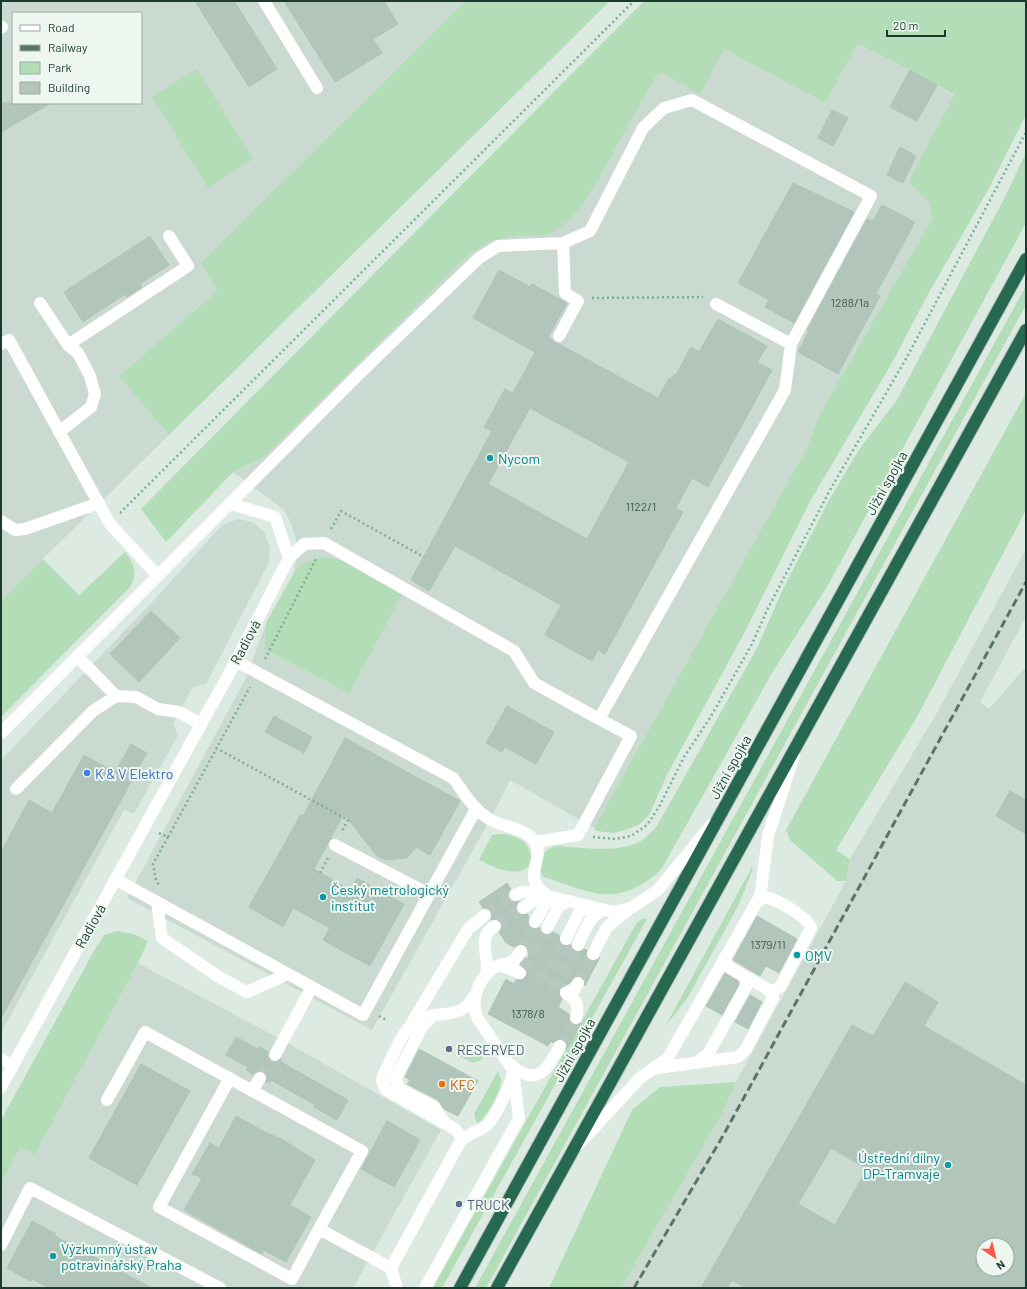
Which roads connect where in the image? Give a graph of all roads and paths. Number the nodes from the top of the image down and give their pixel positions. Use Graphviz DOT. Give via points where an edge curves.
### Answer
graph roads {
  1 [pos="264,1"];
  2 [pos="634,1"];
  3 [pos="317,88"];
  4 [pos="1026,132"];
  5 [pos="169,236"];
  6 [pos="563,243"];
  7 [pos="1026,259"];
  8 [pos="578,301"];
  9 [pos="40,303"];
  10 [pos="716,304"];
  11 [pos="1026,330"];
  12 [pos="559,336"];
  13 [pos="1,344"];
  14 [pos="791,344"];
  15 [pos="68,345"];
  16 [pos="59,432"];
  17 [pos="98,503"];
  18 [pos="231,504"];
  19 [pos="1,521"];
  20 [pos="110,524"];
  21 [pos="324,543"];
  22 [pos="424,557"];
  23 [pos="289,558"];
  24 [pos="158,576"];
  25 [pos="77,656"];
  26 [pos="236,660"];
  27 [pos="258,672"];
  28 [pos="116,696"];
  29 [pos="599,719"];
  30 [pos="201,724"];
  31 [pos="1,733"];
  32 [pos="799,742"];
  33 [pos="216,748"];
  34 [pos="16,789"];
  35 [pos="726,807"];
  36 [pos="476,809"];
  37 [pos="578,835"];
  38 [pos="168,837"];
  39 [pos="535,842"];
  40 [pos="335,845"];
  41 [pos="320,872"];
  42 [pos="115,879"];
  43 [pos="429,894"];
  44 [pos="515,895"];
  45 [pos="552,897"];
  46 [pos="569,901"];
  47 [pos="756,902"];
  48 [pos="157,903"];
  49 [pos="592,906"];
  50 [pos="523,908"];
  51 [pos="631,908"];
  52 [pos="606,910"];
  53 [pos="535,922"];
  54 [pos="495,926"];
  55 [pos="547,928"];
  56 [pos="566,939"];
  57 [pos="484,945"];
  58 [pos="578,945"];
  59 [pos="521,951"];
  60 [pos="593,954"];
  61 [pos="725,957"];
  62 [pos="288,974"];
  63 [pos="486,975"];
  64 [pos="745,977"];
  65 [pos="578,982"];
  66 [pos="312,987"];
  67 [pos="769,990"];
  68 [pos="474,996"];
  69 [pos="440,1014"];
  70 [pos="576,1018"];
  71 [pos="408,1028"];
  72 [pos="560,1046"];
  73 [pos="275,1055"];
  74 [pos="1,1059"];
  75 [pos="696,1063"];
  76 [pos="13,1066"];
  77 [pos="511,1067"];
  78 [pos="652,1070"];
  79 [pos="230,1078"];
  80 [pos="260,1078"];
  81 [pos="1,1087"];
  82 [pos="252,1091"];
  83 [pos="107,1100"];
  84 [pos="447,1125"];
  85 [pos="460,1142"];
  86 [pos="572,1153"];
  87 [pos="319,1229"];
  88 [pos="1,1245"];
  89 [pos="391,1268"];
  90 [pos="220,1288"];
  91 [pos="397,1288"];
  92 [pos="425,1288"];
  93 [pos="460,1288"];
  94 [pos="497,1288"];
  1 -- 3 [label="street"];
  2 -- 20 [label="path"];
  4 -- 37 [label="path" via="908,357 830,490 752,644 710,718 684,756 659,807 647,824 631,836 615,839"];
  5 -- 15 [label="street" via="188,266"];
  6 -- 8 [label="street" via="565,293"];
  6 -- 14 [label="street" via="590,231 643,128 664,108 692,100 871,196"];
  6 -- 18 [label="street" via="498,246 479,258 367,366"];
  7 -- 35 [label="highway, Jižní spojka"];
  8 -- 10 [label="path" via="589,298 703,297"];
  8 -- 12 [label="street"];
  9 -- 15 [label="street"];
  10 -- 14 [label="street"];
  11 -- 32 [label="highway"];
  13 -- 16 [label="street" via="8,340"];
  14 -- 29 [label="street" via="784,390"];
  15 -- 16 [label="street" via="78,353 90,376 95,394 91,407"];
  16 -- 17 [label="street"];
  17 -- 19 [label="street" via="25,529 15,530"];
  17 -- 20 [label="street"];
  18 -- 23 [label="street" via="275,517"];
  18 -- 24 [label="street"];
  20 -- 24 [label="street"];
  21 -- 22 [label="path" via="341,511"];
  21 -- 23 [label="street, Radiová" via="304,544"];
  21 -- 27 [label="path"];
  21 -- 29 [label="street" via="514,651 534,683"];
  23 -- 26 [label="street, Radiová"];
  24 -- 25 [label="street"];
  25 -- 28 [label="street"];
  25 -- 31 [label="street"];
  26 -- 27 [label="street"];
  26 -- 30 [label="street, Radiová"];
  27 -- 33 [label="path"];
  27 -- 36 [label="street" via="453,778"];
  28 -- 30 [label="street" via="136,697 158,710 179,712"];
  28 -- 34 [label="street" via="93,711"];
  29 -- 37 [label="street" via="631,736"];
  30 -- 42 [label="street, Radiová"];
  32 -- 47 [label="street" via="768,836 761,891"];
  32 -- 86 [label="highway"];
  33 -- 38 [label="path"];
  33 -- 40 [label="path" via="348,820"];
  35 -- 51 [label="street" via="662,886"];
  35 -- 93 [label="highway, Jižní spojka"];
  36 -- 39 [label="street" via="490,820 524,832"];
  36 -- 43 [label="street"];
  37 -- 39 [label="street"];
  39 -- 45 [label="street" via="538,851 534,881 537,888"];
  40 -- 41 [label="path"];
  40 -- 43 [label="street"];
  42 -- 48 [label="street"];
  42 -- 76 [label="street, Radiová"];
  43 -- 66 [label="street" via="363,1015"];
  44 -- 45 [label="street" via="526,892"];
  45 -- 46 [label="street"];
  45 -- 50 [label="street" via="538,898"];
  45 -- 53 [label="street"];
  46 -- 49 [label="street"];
  46 -- 55 [label="street" via="559,906"];
  47 -- 61 [label="street"];
  47 -- 67 [label="street" via="765,897 774,900 805,919 811,928 781,986"];
  48 -- 62 [label="street"];
  48 -- 62 [label="street" via="162,938 246,992"];
  49 -- 52 [label="street"];
  49 -- 56 [label="street" via="579,912"];
  51 -- 52 [label="street"];
  51 -- 60 [label="street" via="607,928"];
  52 -- 58 [label="street" via="592,918"];
  54 -- 57 [label="street" via="486,934"];
  57 -- 63 [label="street" via="488,963"];
  57 -- 71 [label="street" via="480,922 486,914 468,929"];
  59 -- 63 [label="street" via="514,961 513,968 490,970"];
  61 -- 64 [label="street" via="727,966"];
  61 -- 78 [label="street" via="668,1058"];
  62 -- 66 [label="street"];
  63 -- 68 [label="street"];
  64 -- 67 [label="street"];
  64 -- 75 [label="street" via="747,985 708,1054"];
  65 -- 70 [label="street" via="574,989 566,994 577,1004"];
  66 -- 73 [label="street"];
  67 -- 75 [label="street" via="772,1001 741,1056"];
  68 -- 69 [label="street" via="462,1011"];
  68 -- 77 [label="street" via="475,1013"];
  69 -- 71 [label="street" via="426,1016"];
  69 -- 84 [label="street" via="423,1024 395,1079 400,1088 434,1107"];
  71 -- 84 [label="street" via="383,1076 383,1085 389,1092"];
  72 -- 77 [label="street" via="548,1067 536,1075 524,1075"];
  74 -- 76 [label="street"];
  75 -- 78 [label="street"];
  76 -- 81 [label="street, Radiová"];
  77 -- 85 [label="street" via="511,1083 490,1122 469,1133"];
  77 -- 92 [label="street" via="519,1114 518,1122"];
  78 -- 86 [label="street" via="635,1083"];
  79 -- 82 [label="street"];
  79 -- 83 [label="street" via="145,1032"];
  79 -- 87 [label="street" via="159,1207 292,1279"];
  80 -- 82 [label="street"];
  82 -- 87 [label="street" via="362,1150"];
  84 -- 85 [label="street" via="460,1134"];
  85 -- 89 [label="street"];
  86 -- 94 [label="highway"];
  87 -- 89 [label="street"];
  88 -- 90 [label="street" via="30,1188"];
  89 -- 91 [label="street"];
}
